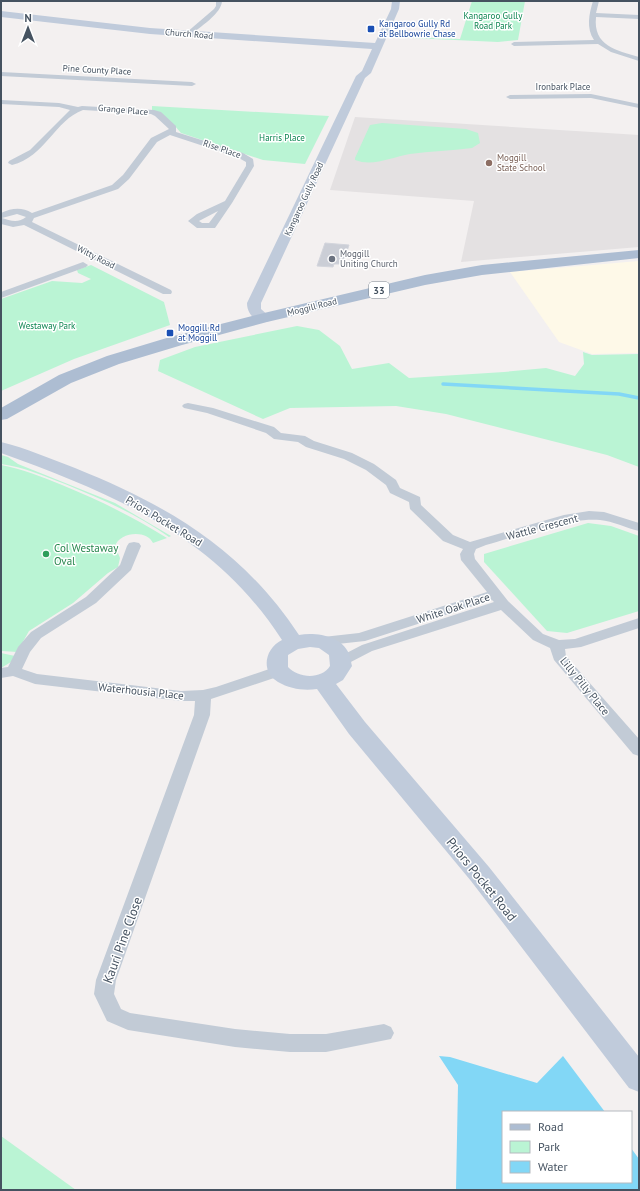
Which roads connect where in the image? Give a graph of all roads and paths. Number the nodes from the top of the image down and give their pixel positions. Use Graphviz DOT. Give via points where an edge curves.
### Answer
graph roads {
  1 [pos="219,1"];
  2 [pos="596,1"];
  3 [pos="396,2"];
  4 [pos="1,14"];
  5 [pos="592,15"];
  6 [pos="639,17"];
  7 [pos="188,34"];
  8 [pos="599,42"];
  9 [pos="514,44"];
  10 [pos="373,45"];
  11 [pos="639,59"];
  12 [pos="1,74"];
  13 [pos="192,84"];
  14 [pos="510,97"];
  15 [pos="1,102"];
  16 [pos="639,106"];
  17 [pos="77,109"];
  18 [pos="170,133"];
  19 [pos="12,163"];
  20 [pos="122,181"];
  21 [pos="228,203"];
  22 [pos="21,212"];
  23 [pos="3,213"];
  24 [pos="28,219"];
  25 [pos="1,222"];
  26 [pos="639,254"];
  27 [pos="83,265"];
  28 [pos="166,292"];
  29 [pos="1,295"];
  30 [pos="264,318"];
  31 [pos="188,406"];
  32 [pos="1,415"];
  33 [pos="1,447"];
  34 [pos="639,527"];
  35 [pos="134,546"];
  36 [pos="470,548"];
  37 [pos="499,599"];
  38 [pos="639,623"];
  39 [pos="319,641"];
  40 [pos="294,642"];
  41 [pos="557,645"];
  42 [pos="342,661"];
  43 [pos="278,671"];
  44 [pos="8,672"];
  45 [pos="323,681"];
  46 [pos="203,695"];
  47 [pos="639,750"];
  48 [pos="384,1033"];
  49 [pos="639,1079"];
  1 -- 7 [label="street" via="216,10"];
  2 -- 5 [label="street"];
  3 -- 10 [label="main road, Kangaroo Gully Road" via="395,9"];
  4 -- 7 [label="main road, Church Road"];
  5 -- 6 [label="street"];
  5 -- 8 [label="street" via="594,37"];
  7 -- 10 [label="main road, Church Road"];
  8 -- 9 [label="street"];
  8 -- 11 [label="street" via="614,51"];
  10 -- 30 [label="main road, Kangaroo Gully Road" via="366,73 361,76 254,303 254,310"];
  12 -- 13 [label="street, Pine County Place"];
  14 -- 16 [label="street, Ironbark Place" via="591,96"];
  15 -- 17 [label="street"];
  17 -- 18 [label="street, Grange Place" via="151,112 158,114 173,128"];
  17 -- 19 [label="street" via="71,112 33,152"];
  18 -- 20 [label="street" via="154,140"];
  18 -- 21 [label="street, Rise Place" via="240,155 250,161 250,166"];
  20 -- 22 [label="street"];
  20 -- 24 [label="street" via="108,190"];
  22 -- 23 [label="street, Witty Road"];
  22 -- 24 [label="street, Witty Road" via="28,213"];
  24 -- 25 [label="street, Witty Road" via="14,224"];
  24 -- 28 [label="street, Witty Road"];
  26 -- 30 [label="main road, Moggill Road / 33" via="489,269 425,280"];
  27 -- 29 [label="street"];
  30 -- 32 [label="main road, Moggill Road / 33" via="113,360 65,379"];
  31 -- 36 [label="street" via="209,410 270,430 278,436 301,439 370,467 392,483 394,490 415,500 415,506 448,538"];
  33 -- 40 [label="main road, Priors Pocket Road" via="127,497 195,537 225,560 247,582"];
  34 -- 36 [label="street, Wattle Crescent" via="604,516 589,515 481,542"];
  35 -- 44 [label="street" via="126,567 91,600 36,635"];
  36 -- 37 [label="street, White Oak Place" via="468,560"];
  37 -- 39 [label="street, White Oak Place" via="360,638"];
  37 -- 41 [label="street, Lilly Pilly Place" via="538,637"];
  37 -- 42 [label="street, White Oak Place" via="367,648"];
  38 -- 41 [label="street" via="576,644"];
  39 -- 40 [label="main road"];
  39 -- 42 [label="main road" via="338,651"];
  40 -- 43 [label="main road" via="277,655 275,663"];
  41 -- 47 [label="street, Lilly Pilly Place" via="559,657"];
  42 -- 45 [label="main road" via="336,674"];
  43 -- 45 [label="main road" via="286,678 297,682 310,684"];
  43 -- 46 [label="street, Waterhousia Place"];
  44 -- 46 [label="street, Waterhousia Place" via="35,679 181,696"];
  45 -- 49 [label="main road, Priors Pocket Road" via="357,728 480,874"];
  46 -- 48 [label="street, Kauri Pine Close" via="202,714 106,980 104,994 108,1004 114,1015 128,1021 235,1038 326,1043"];
}
